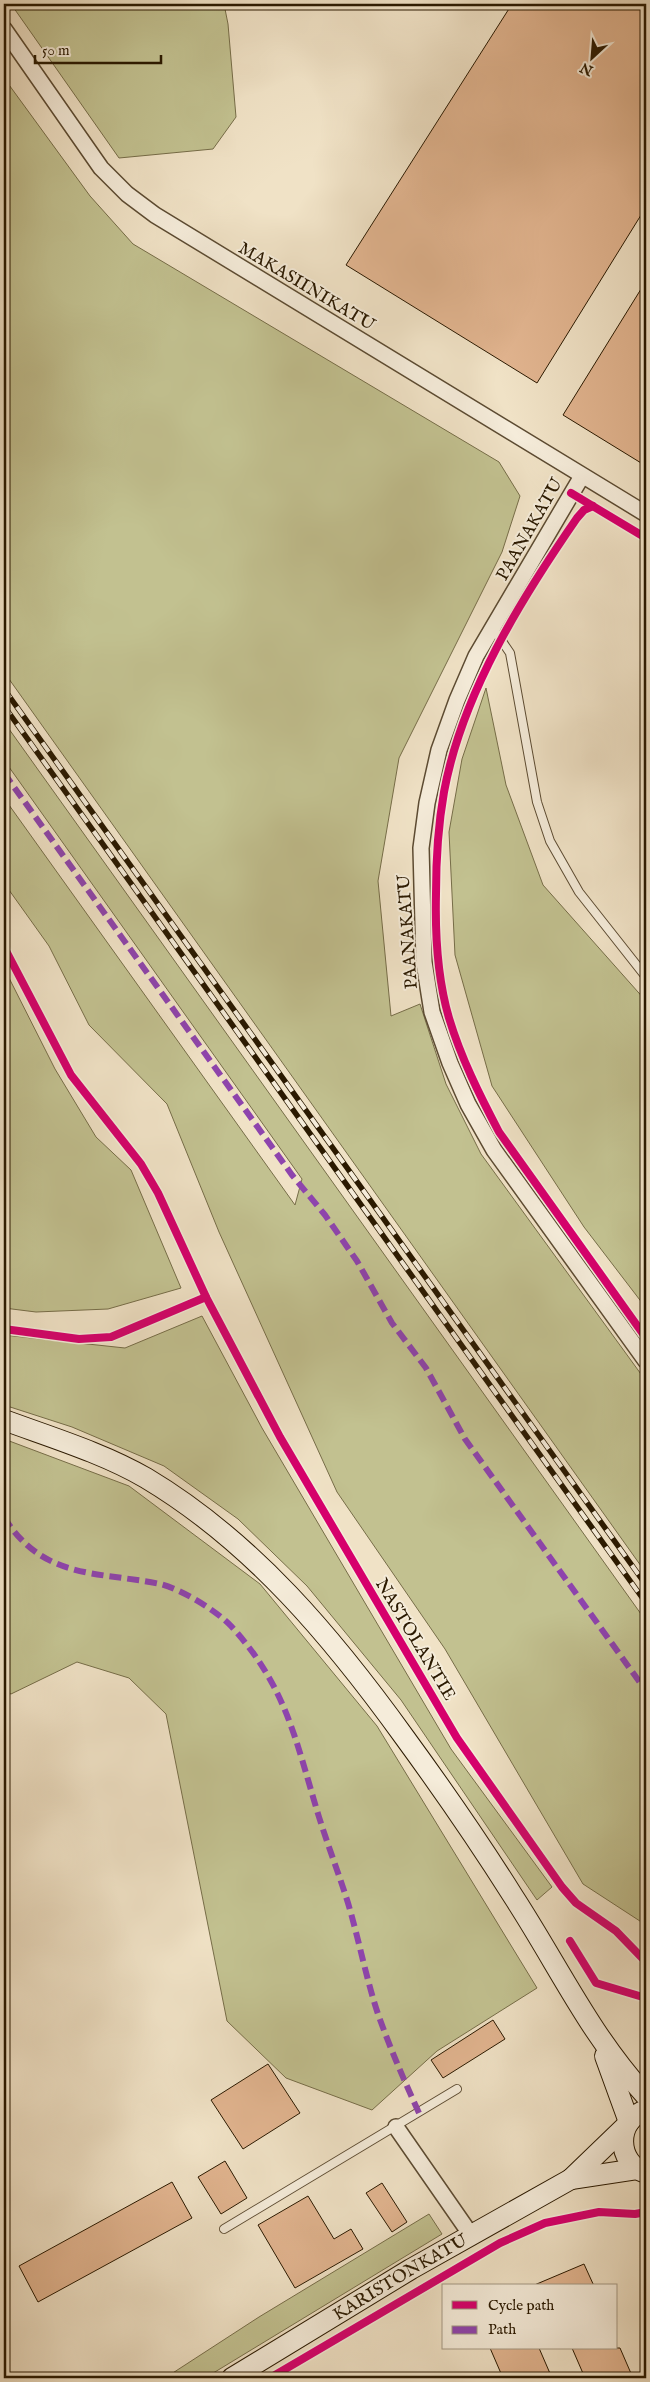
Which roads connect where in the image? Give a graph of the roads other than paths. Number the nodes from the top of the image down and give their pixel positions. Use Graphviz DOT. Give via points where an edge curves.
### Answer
graph roads {
  1 [pos="4,29"];
  2 [pos="582,476"];
  3 [pos="646,514"];
  4 [pos="493,628"];
  5 [pos="646,977"];
  6 [pos="646,1361"];
  7 [pos="4,1420"];
  8 [pos="597,2036"];
  9 [pos="457,2089"];
  10 [pos="646,2096"];
  11 [pos="646,2110"];
  12 [pos="627,2124"];
  13 [pos="396,2127"];
  14 [pos="642,2171"];
  15 [pos="571,2179"];
  16 [pos="224,2229"];
  17 [pos="471,2235"];
  18 [pos="232,2378"];
  1 -- 2 [label="street, MAKASIINIKATU" via="101,168 154,215"];
  2 -- 3 [label="street, MAKASIINIKATU"];
  2 -- 4 [label="street, PAANAKATU"];
  4 -- 5 [label="lane" via="510,653 537,802 550,841 579,892"];
  4 -- 6 [label="street, PAANAKATU" via="476,656 457,700 439,750 427,803 421,848 421,910 424,962 432,1012 468,1104 494,1150"];
  7 -- 8 [label="main road" via="82,1449 143,1477 188,1505 234,1541 275,1580 318,1625 374,1695 452,1803 515,1898"];
  8 -- 10 [label="main road"];
  8 -- 12 [label="main road" via="624,2104"];
  9 -- 13 [label="lane"];
  11 -- 12 [label="main road, KARISTONKATU"];
  12 -- 14 [label="main road" via="622,2145 630,2163"];
  12 -- 15 [label="main road, KARISTONKATU"];
  13 -- 16 [label="lane"];
  13 -- 17 [label="street"];
  14 -- 15 [label="main road, KARISTONKATU"];
  15 -- 17 [label="main road, KARISTONKATU"];
  17 -- 18 [label="main road, KARISTONKATU"];
}
